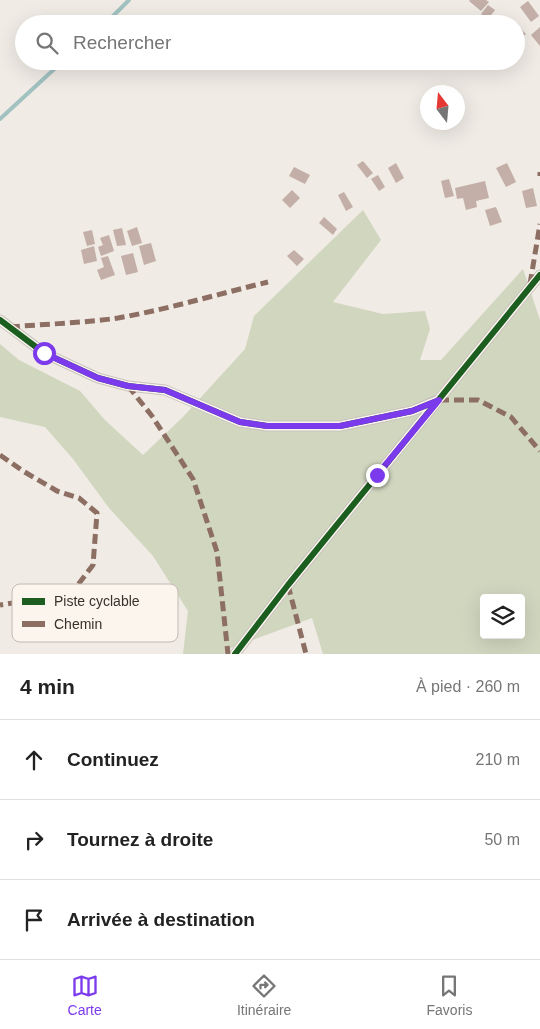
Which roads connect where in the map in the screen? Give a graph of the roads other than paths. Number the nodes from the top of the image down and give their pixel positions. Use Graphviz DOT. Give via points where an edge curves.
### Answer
graph roads {
  1 [pos="540,275"];
  2 [pos="0,320"];
  3 [pos="439,400"];
  4 [pos="235,654"];
  1 -- 3 [label="street"];
  2 -- 3 [label="street" via="44,353 98,378 128,386 165,390 240,422 267,426 340,426 412,411"];
  3 -- 4 [label="street"];
}
